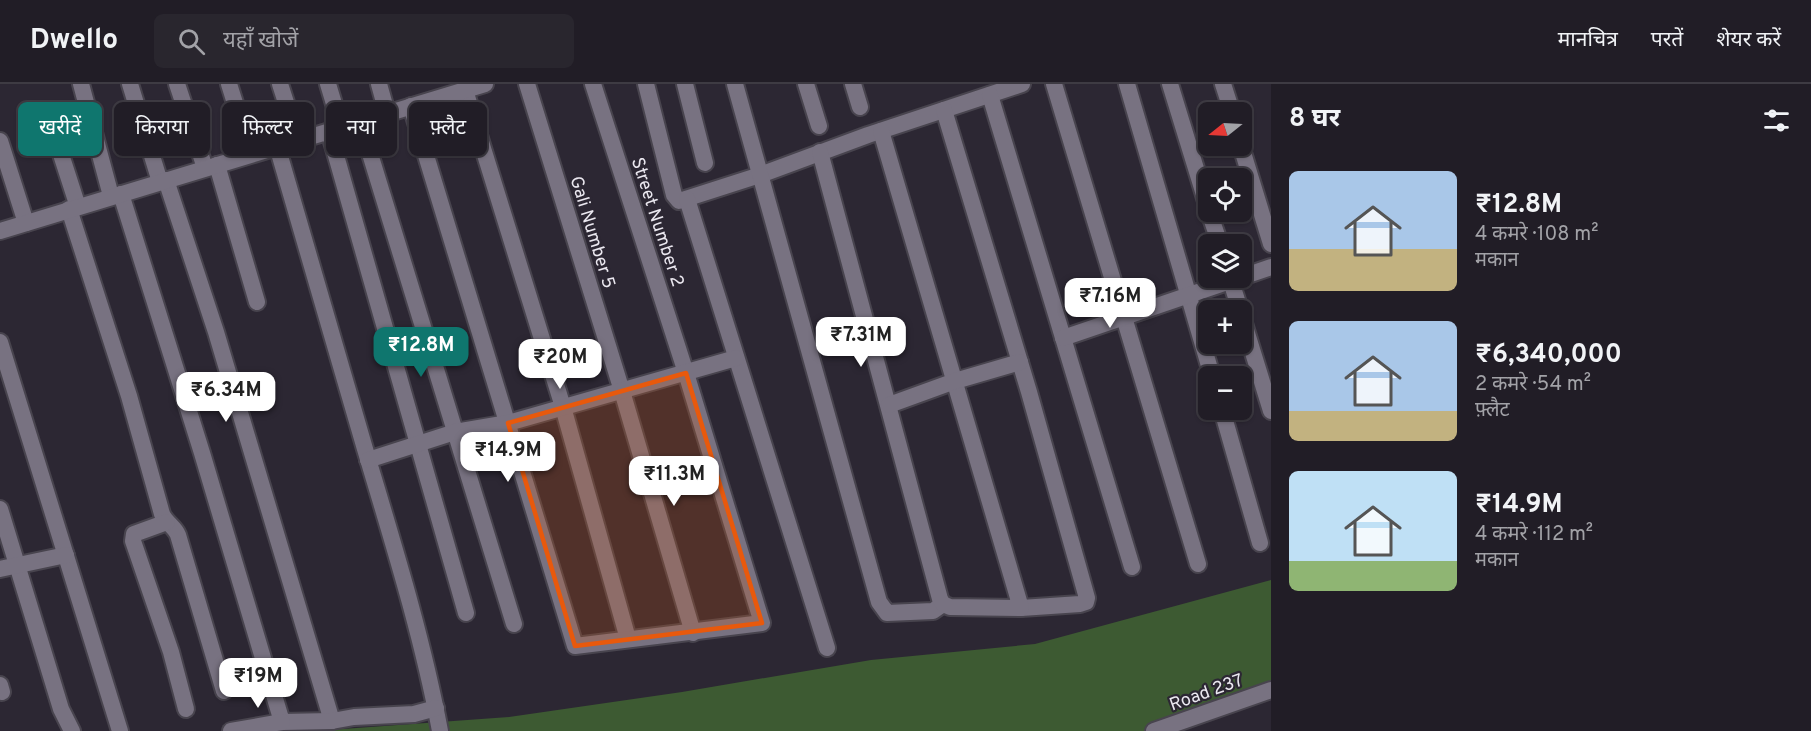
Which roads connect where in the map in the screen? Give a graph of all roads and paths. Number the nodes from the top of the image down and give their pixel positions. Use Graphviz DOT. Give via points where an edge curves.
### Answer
graph roads {
  1 [pos="81,84"];
  2 [pos="130,84"];
  3 [pos="177,84"];
  4 [pos="229,84"];
  5 [pos="280,84"];
  6 [pos="328,84"];
  7 [pos="379,84"];
  8 [pos="482,84"];
  9 [pos="527,84"];
  10 [pos="593,84"];
  11 [pos="646,84"];
  12 [pos="685,84"];
  13 [pos="735,84"];
  14 [pos="806,84"];
  15 [pos="854,84"];
  16 [pos="1022,84"];
  17 [pos="1054,84"];
  18 [pos="1127,84"];
  19 [pos="1170,84"];
  20 [pos="1223,84"];
  21 [pos="465,90"];
  22 [pos="434,91"];
  23 [pos="982,92"];
  24 [pos="235,102"];
  25 [pos="286,102"];
  26 [pos="331,102"];
  27 [pos="384,102"];
  28 [pos="417,102"];
  29 [pos="1229,102"];
  30 [pos="860,107"];
  31 [pos="944,110"];
  32 [pos="819,126"];
  33 [pos="882,130"];
  34 [pos="0,141"];
  35 [pos="820,152"];
  36 [pos="60,156"];
  37 [pos="244,156"];
  38 [pos="280,156"];
  39 [pos="342,156"];
  40 [pos="370,156"];
  41 [pos="426,156"];
  42 [pos="1244,156"];
  43 [pos="705,162"];
  44 [pos="211,166"];
  45 [pos="760,175"];
  46 [pos="1198,175"];
  47 [pos="163,181"];
  48 [pos="116,195"];
  49 [pos="687,199"];
  50 [pos="74,208"];
  51 [pos="26,223"];
  52 [pos="0,231"];
  53 [pos="1271,244"];
  54 [pos="1271,267"];
  55 [pos="1252,273"];
  56 [pos="1209,288"];
  57 [pos="1188,296"];
  58 [pos="257,302"];
  59 [pos="1124,318"];
  60 [pos="1063,338"];
  61 [pos="0,342"];
  62 [pos="1252,349"];
  63 [pos="736,358"];
  64 [pos="1020,362"];
  65 [pos="1209,366"];
  66 [pos="686,373"];
  67 [pos="956,381"];
  68 [pos="622,391"];
  69 [pos="889,405"];
  70 [pos="563,408"];
  71 [pos="1271,411"];
  72 [pos="1225,420"];
  73 [pos="508,423"];
  74 [pos="455,432"];
  75 [pos="418,444"];
  76 [pos="368,460"];
  77 [pos="0,510"];
  78 [pos="167,522"];
  79 [pos="1260,543"];
  80 [pos="66,555"];
  81 [pos="1198,564"];
  82 [pos="8,567"];
  83 [pos="1132,567"];
  84 [pos="943,604"];
  85 [pos="1021,608"];
  86 [pos="466,613"];
  87 [pos="514,624"];
  88 [pos="693,633"];
  89 [pos="628,639"];
  90 [pos="827,648"];
  91 [pos="1271,690"];
  92 [pos="225,691"];
  93 [pos="436,708"];
  94 [pos="186,709"];
  95 [pos="332,721"];
  96 [pos="282,722"];
  97 [pos="72,731"];
  98 [pos="118,731"];
  99 [pos="231,731"];
  100 [pos="440,731"];
  101 [pos="1154,731"];
  1 -- 48 [label="street"];
  2 -- 47 [label="street"];
  3 -- 44 [label="street"];
  4 -- 24 [label="street"];
  5 -- 25 [label="street"];
  6 -- 26 [label="street"];
  7 -- 27 [label="street"];
  8 -- 21 [label="street"];
  9 -- 68 [label="street, Gali Number 5"];
  10 -- 66 [label="street, Street Number 2"];
  11 -- 49 [label="street" via="674,195 679,201"];
  12 -- 43 [label="street"];
  13 -- 45 [label="street"];
  14 -- 32 [label="street"];
  15 -- 30 [label="street"];
  16 -- 23 [label="street"];
  17 -- 59 [label="street"];
  18 -- 57 [label="street"];
  19 -- 46 [label="street"];
  20 -- 29 [label="street"];
  21 -- 22 [label="street"];
  21 -- 70 [label="street"];
  22 -- 28 [label="street"];
  23 -- 31 [label="street"];
  23 -- 60 [label="street"];
  31 -- 33 [label="street"];
  31 -- 64 [label="street"];
  33 -- 35 [label="street"];
  33 -- 67 [label="street"];
  34 -- 51 [label="street"];
  35 -- 45 [label="street"];
  35 -- 69 [label="street"];
  36 -- 50 [label="street"];
  37 -- 44 [label="street"];
  38 -- 76 [label="street"];
  39 -- 75 [label="street"];
  40 -- 74 [label="street"];
  41 -- 73 [label="street"];
  42 -- 53 [label="street"];
  44 -- 47 [label="street"];
  44 -- 58 [label="street"];
  45 -- 49 [label="street"];
  45 -- 84 [label="street" via="879,602 887,613 933,611"];
  47 -- 48 [label="street"];
  47 -- 95 [label="street" via="226,364"];
  48 -- 50 [label="street"];
  48 -- 96 [label="street"];
  49 -- 63 [label="street"];
  50 -- 51 [label="street"];
  50 -- 78 [label="street"];
  51 -- 52 [label="street"];
  54 -- 55 [label="street"];
  56 -- 57 [label="street"];
  57 -- 59 [label="street"];
  57 -- 65 [label="street"];
  59 -- 60 [label="street"];
  59 -- 81 [label="street"];
  60 -- 83 [label="street"];
  61 -- 80 [label="street"];
  62 -- 71 [label="street"];
  63 -- 66 [label="street"];
  63 -- 90 [label="street"];
  64 -- 67 [label="street"];
  64 -- 85 [label="street" via="1087,598 1080,604"];
  66 -- 68 [label="street"];
  66 -- 88 [label="street, Street Number 2" via="762,623"];
  67 -- 69 [label="street"];
  67 -- 85 [label="street"];
  68 -- 70 [label="street"];
  68 -- 88 [label="street, Gali Number 5"];
  69 -- 84 [label="street"];
  70 -- 73 [label="street"];
  70 -- 89 [label="street"];
  72 -- 79 [label="street"];
  73 -- 74 [label="street"];
  73 -- 89 [label="street" via="575,646"];
  74 -- 75 [label="street"];
  74 -- 87 [label="street"];
  75 -- 76 [label="street"];
  75 -- 86 [label="street"];
  76 -- 93 [label="street" via="417,624"];
  77 -- 82 [label="street"];
  78 -- 92 [label="street" via="178,535"];
  78 -- 94 [label="street" via="134,534 133,541"];
  80 -- 82 [label="street"];
  80 -- 98 [label="street"];
  82 -- 97 [label="street"];
  84 -- 85 [label="street"];
  88 -- 89 [label="street"];
  91 -- 101 [label="street, Road 237"];
  93 -- 95 [label="street" via="414,714"];
  93 -- 100 [label="street"];
  95 -- 96 [label="street"];
  96 -- 99 [label="street"];
}
